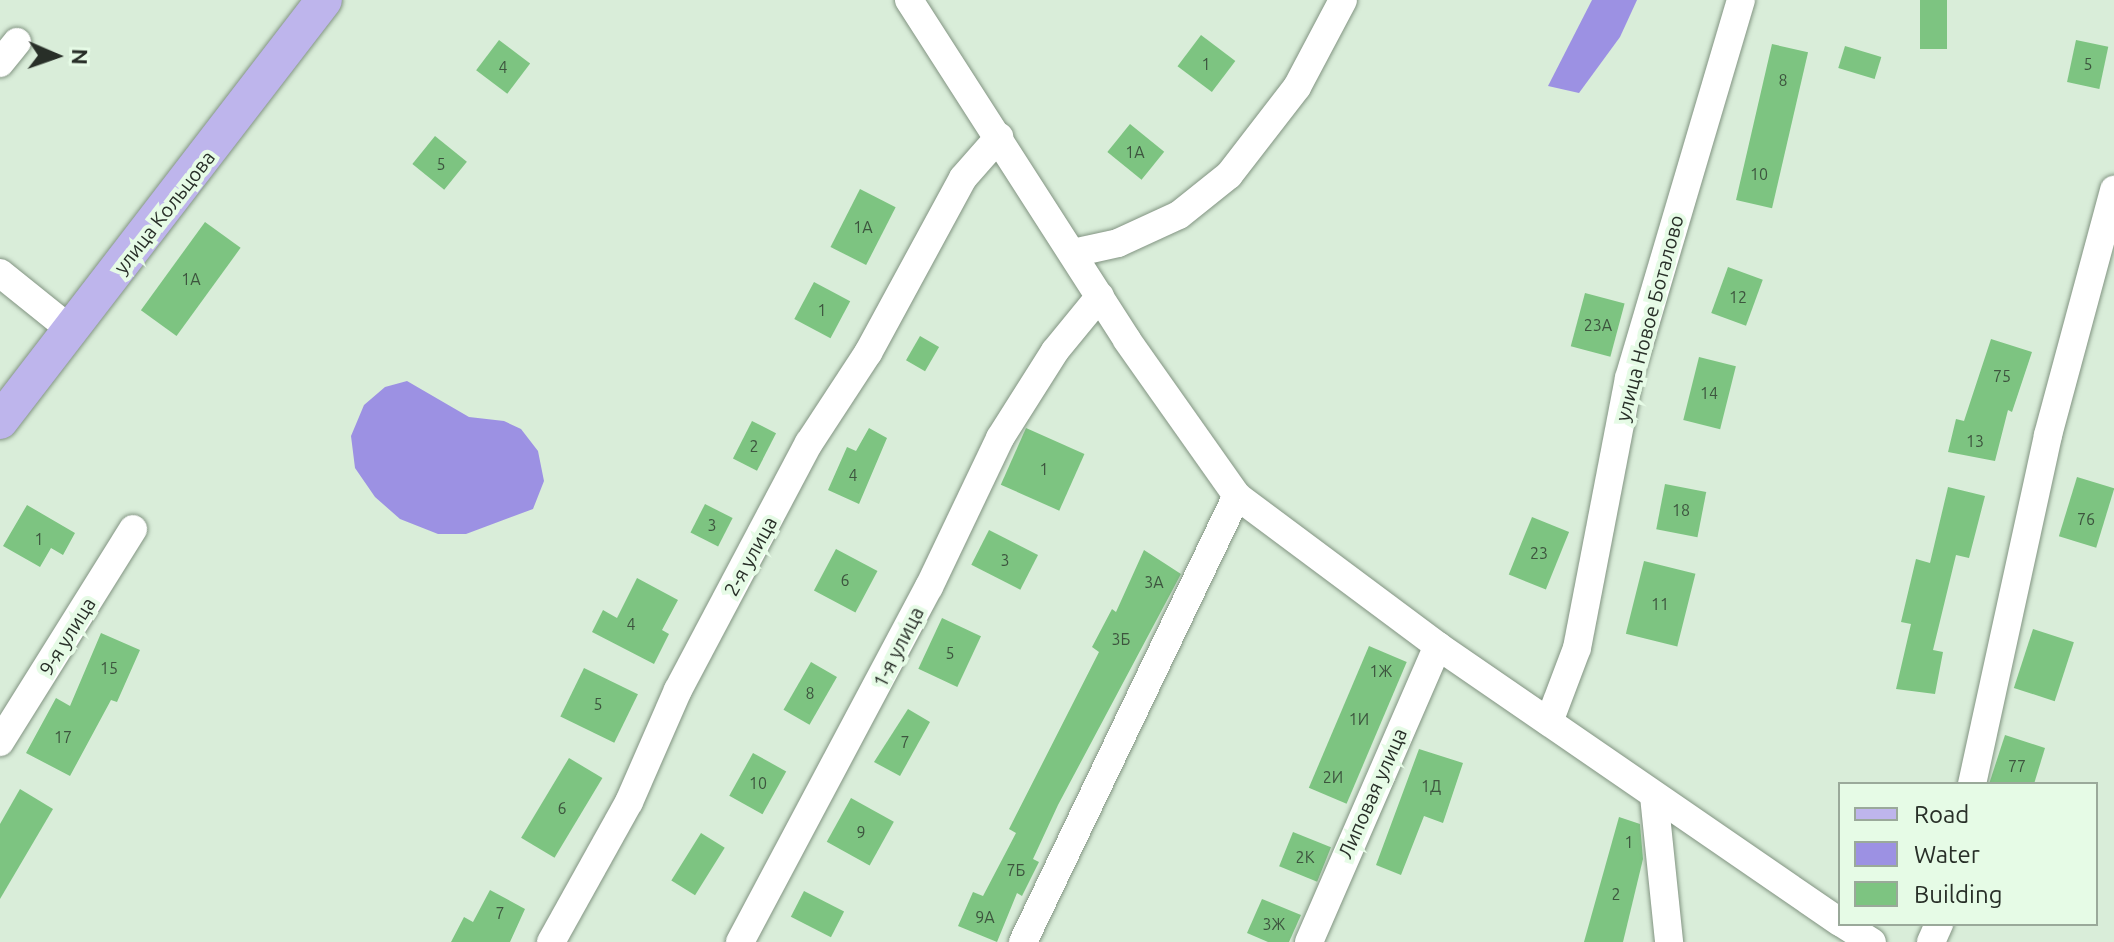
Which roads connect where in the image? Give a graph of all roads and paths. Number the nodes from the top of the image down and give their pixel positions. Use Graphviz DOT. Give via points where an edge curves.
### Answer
graph roads {
  1 [pos="324,0"];
  2 [pos="909,0"];
  3 [pos="1343,0"];
  4 [pos="1741,0"];
  5 [pos="999,137"];
  6 [pos="2114,190"];
  7 [pos="1073,253"];
  8 [pos="0,273"];
  9 [pos="1100,296"];
  10 [pos="71,330"];
  11 [pos="0,421"];
  12 [pos="1237,496"];
  13 [pos="133,529"];
  14 [pos="1438,646"];
  15 [pos="1549,722"];
  16 [pos="0,742"];
  17 [pos="1972,782"];
  18 [pos="1654,796"];
  19 [pos="1838,920"];
  20 [pos="1847,926"];
  21 [pos="551,942"];
  22 [pos="740,942"];
  23 [pos="1023,942"];
  24 [pos="1309,942"];
  25 [pos="1669,942"];
  26 [pos="1872,942"];
  1 -- 10 [label="main road, улица Кольцова"];
  2 -- 5 [label="street"];
  3 -- 7 [label="street" via="1297,87 1229,175 1179,215 1118,243"];
  4 -- 15 [label="street, улица Новое Боталово" via="1629,378 1577,648"];
  5 -- 7 [label="street"];
  5 -- 21 [label="street, 2-я улица" via="963,178 868,353 809,443 678,690 629,802"];
  6 -- 17 [label="street" via="2048,435"];
  7 -- 9 [label="street"];
  8 -- 10 [label="street"];
  9 -- 12 [label="street"];
  9 -- 22 [label="street, 1-я улица" via="1055,351 1000,438 929,587"];
  10 -- 11 [label="main road, улица Кольцова"];
  12 -- 14 [label="street"];
  12 -- 23 [label="street"];
  13 -- 16 [label="street, 9-я улица"];
  14 -- 15 [label="street"];
  14 -- 24 [label="street, Липовая улица"];
  15 -- 18 [label="street"];
  18 -- 19 [label="street"];
  18 -- 25 [label="street"];
  20 -- 26 [label="street"];
}
